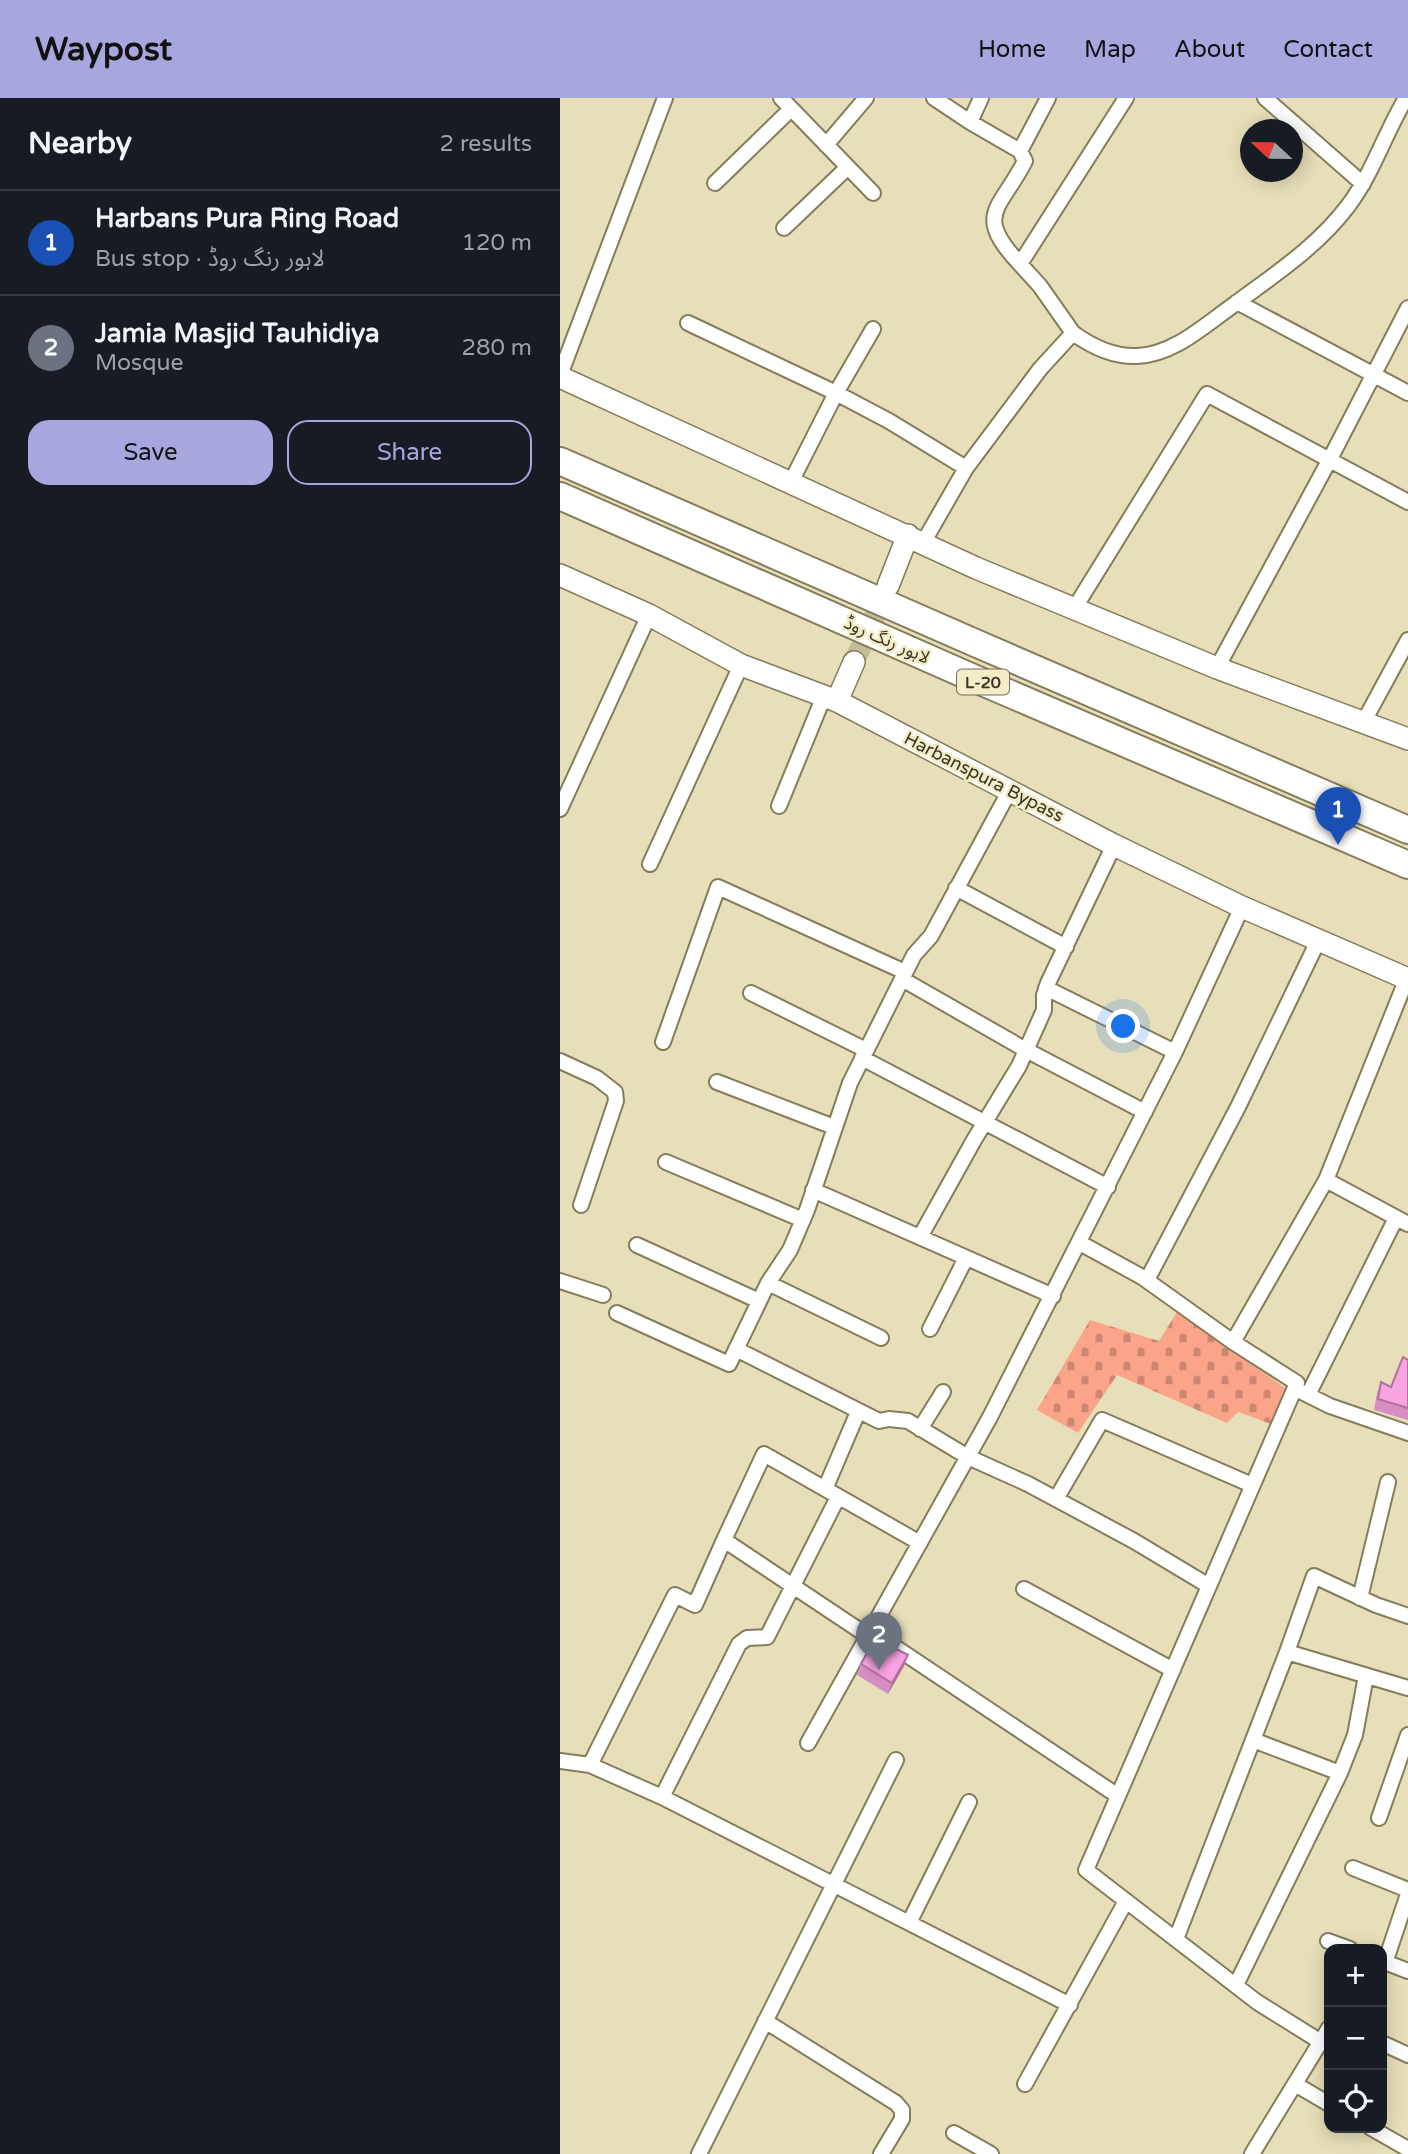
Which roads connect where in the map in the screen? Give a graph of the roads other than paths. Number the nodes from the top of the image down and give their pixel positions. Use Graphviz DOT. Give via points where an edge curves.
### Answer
graph roads {
  1 [pos="665,98"];
  2 [pos="866,98"];
  3 [pos="934,98"];
  4 [pos="981,98"];
  5 [pos="1048,98"];
  6 [pos="1126,98"];
  7 [pos="1265,98"];
  8 [pos="786,103"];
  9 [pos="1405,105"];
  10 [pos="970,122"];
  11 [pos="826,145"];
  12 [pos="1020,151"];
  13 [pos="848,167"];
  14 [pos="715,183"];
  15 [pos="1363,184"];
  16 [pos="873,193"];
  17 [pos="784,228"];
  18 [pos="1020,264"];
  19 [pos="1237,302"];
  20 [pos="1408,308"];
  21 [pos="688,323"];
  22 [pos="873,328"];
  23 [pos="1073,333"];
  24 [pos="560,376"];
  25 [pos="1373,376"];
  26 [pos="835,393"];
  27 [pos="1408,393"];
  28 [pos="1330,459"];
  29 [pos="560,461"];
  30 [pos="966,468"];
  31 [pos="791,482"];
  32 [pos="560,496"];
  33 [pos="1408,502"];
  34 [pos="915,539"];
  35 [pos="560,575"];
  36 [pos="888,586"];
  37 [pos="1074,609"];
  38 [pos="649,615"];
  39 [pos="1408,640"];
  40 [pos="854,662"];
  41 [pos="741,665"];
  42 [pos="1217,668"];
  43 [pos="831,698"];
  44 [pos="1363,723"];
  45 [pos="1408,740"];
  46 [pos="1010,790"];
  47 [pos="779,806"];
  48 [pos="1355,807"];
  49 [pos="560,809"];
  50 [pos="1408,824"];
  51 [pos="1408,830"];
  52 [pos="1340,836"];
  53 [pos="1114,845"];
  54 [pos="650,864"];
  55 [pos="1408,865"];
  56 [pos="1408,872"];
  57 [pos="956,888"];
  58 [pos="1242,907"];
  59 [pos="1318,941"];
  60 [pos="1066,947"];
  61 [pos="904,975"];
  62 [pos="1408,979"];
  63 [pos="1046,988"];
  64 [pos="751,993"];
  65 [pos="663,1042"];
  66 [pos="1026,1051"];
  67 [pos="1175,1052"];
  68 [pos="864,1054"];
  69 [pos="560,1061"];
  70 [pos="717,1082"];
  71 [pos="1144,1112"];
  72 [pos="985,1122"];
  73 [pos="834,1127"];
  74 [pos="666,1162"];
  75 [pos="1326,1180"];
  76 [pos="1108,1187"];
  77 [pos="813,1190"];
  78 [pos="581,1205"];
  79 [pos="803,1220"];
  80 [pos="1402,1221"];
  81 [pos="920,1237"];
  82 [pos="1080,1242"];
  83 [pos="637,1245"];
  84 [pos="966,1258"];
  85 [pos="560,1280"];
  86 [pos="1147,1280"];
  87 [pos="768,1283"];
  88 [pos="603,1295"];
  89 [pos="1053,1296"];
  90 [pos="759,1301"];
  91 [pos="617,1313"];
  92 [pos="930,1329"];
  93 [pos="881,1338"];
  94 [pos="1233,1342"];
  95 [pos="736,1349"];
  96 [pos="1301,1391"];
  97 [pos="943,1392"];
  98 [pos="858,1412"];
  99 [pos="920,1429"];
  100 [pos="1408,1433"];
  101 [pos="968,1457"];
  102 [pos="1388,1482"];
  103 [pos="1252,1485"];
  104 [pos="832,1493"];
  105 [pos="1056,1499"];
  106 [pos="724,1540"];
  107 [pos="920,1544"];
  108 [pos="793,1586"];
  109 [pos="1209,1586"];
  110 [pos="1024,1589"];
  111 [pos="1360,1598"];
  112 [pos="1408,1616"];
  113 [pos="869,1634"];
  114 [pos="1287,1652"];
  115 [pos="1173,1670"];
  116 [pos="1366,1676"];
  117 [pos="1408,1688"];
  118 [pos="1408,1735"];
  119 [pos="1253,1740"];
  120 [pos="808,1743"];
  121 [pos="895,1760"];
  122 [pos="560,1761"];
  123 [pos="590,1765"];
  124 [pos="1340,1773"];
  125 [pos="1118,1796"];
  126 [pos="662,1797"];
  127 [pos="969,1802"];
  128 [pos="1379,1818"];
  129 [pos="1353,1868"];
  130 [pos="834,1885"];
  131 [pos="1408,1892"];
  132 [pos="1126,1901"];
  133 [pos="909,1923"];
  134 [pos="1176,1939"];
  135 [pos="1328,1941"];
  136 [pos="1336,1944"];
  137 [pos="1387,1951"];
  138 [pos="1387,1963"];
  139 [pos="1408,1971"];
  140 [pos="1236,1985"];
  141 [pos="1070,2005"];
  142 [pos="765,2021"];
  143 [pos="1324,2037"];
  144 [pos="1321,2042"];
  145 [pos="1387,2045"];
  146 [pos="1408,2055"];
  147 [pos="1026,2084"];
  148 [pos="1295,2084"];
  149 [pos="1324,2101"];
  150 [pos="954,2133"];
  151 [pos="1380,2133"];
  152 [pos="1392,2140"];
  153 [pos="1408,2149"];
  154 [pos="699,2154"];
  155 [pos="881,2154"];
  156 [pos="991,2154"];
  157 [pos="1252,2154"];
  158 [pos="1385,2154"];
  1 -- 24 [label="street"];
  2 -- 11 [label="street"];
  3 -- 10 [label="street"];
  4 -- 10 [label="street"];
  5 -- 12 [label="street"];
  6 -- 18 [label="street"];
  7 -- 15 [label="street"];
  8 -- 11 [label="street"];
  8 -- 14 [label="street"];
  9 -- 15 [label="street"];
  10 -- 12 [label="street"];
  11 -- 13 [label="street"];
  12 -- 18 [label="street" via="1025,161 993,220 999,240"];
  13 -- 16 [label="street"];
  13 -- 17 [label="street"];
  15 -- 19 [label="street" via="1314,243"];
  18 -- 23 [label="street"];
  19 -- 23 [label="street" via="1192,335 1157,353 1108,352"];
  19 -- 25 [label="street"];
  20 -- 25 [label="street"];
  21 -- 26 [label="street"];
  22 -- 26 [label="street"];
  23 -- 30 [label="street" via="1040,369"];
  24 -- 31 [label="street"];
  25 -- 27 [label="street"];
  25 -- 28 [label="street"];
  26 -- 30 [label="street"];
  26 -- 31 [label="street"];
  28 -- 33 [label="street"];
  28 -- 37 [label="street" via="1207,394"];
  28 -- 42 [label="street"];
  29 -- 48 [label="highway, لاہور رنگ روڈ / L-20"];
  30 -- 34 [label="street"];
  31 -- 34 [label="street"];
  32 -- 52 [label="highway, لاہور رنگ روڈ / L-20"];
  34 -- 36 [label="street"];
  34 -- 37 [label="street"];
  35 -- 38 [label="street, Harbanspura Bypass"];
  37 -- 42 [label="street"];
  38 -- 41 [label="street, Harbanspura Bypass"];
  38 -- 49 [label="street"];
  39 -- 44 [label="street"];
  40 -- 43 [label="street"];
  41 -- 43 [label="street, Harbanspura Bypass"];
  41 -- 54 [label="street"];
  42 -- 44 [label="street"];
  43 -- 46 [label="street, Harbanspura Bypass"];
  43 -- 47 [label="street"];
  44 -- 45 [label="street"];
  46 -- 53 [label="street, Harbanspura Bypass"];
  46 -- 57 [label="street"];
  48 -- 50 [label="highway"];
  48 -- 51 [label="highway, لاہور رنگ روڈ / L-20"];
  52 -- 55 [label="highway, لاہور رنگ روڈ / L-20"];
  52 -- 56 [label="highway"];
  53 -- 58 [label="street, Harbanspura Bypass"];
  53 -- 60 [label="street"];
  57 -- 60 [label="street"];
  57 -- 61 [label="street"];
  58 -- 59 [label="street, Harbanspura Bypass"];
  58 -- 67 [label="street"];
  59 -- 62 [label="street, Harbanspura Bypass"];
  59 -- 86 [label="street"];
  60 -- 63 [label="street"];
  61 -- 65 [label="street" via="718,887"];
  61 -- 66 [label="street"];
  61 -- 68 [label="street"];
  62 -- 75 [label="street"];
  63 -- 66 [label="street" via="1044,1010"];
  63 -- 67 [label="street"];
  64 -- 68 [label="street"];
  66 -- 71 [label="street"];
  66 -- 72 [label="street"];
  67 -- 71 [label="street"];
  68 -- 72 [label="street"];
  68 -- 73 [label="street"];
  69 -- 78 [label="street" via="597,1078 615,1093"];
  70 -- 73 [label="street"];
  71 -- 76 [label="street"];
  72 -- 76 [label="street"];
  72 -- 81 [label="street"];
  73 -- 77 [label="street"];
  74 -- 79 [label="street"];
  75 -- 80 [label="street"];
  75 -- 94 [label="street"];
  76 -- 82 [label="street"];
  77 -- 79 [label="street"];
  77 -- 81 [label="street"];
  79 -- 87 [label="street"];
  80 -- 96 [label="street"];
  81 -- 84 [label="street"];
  82 -- 86 [label="street"];
  82 -- 89 [label="street"];
  83 -- 90 [label="street"];
  84 -- 89 [label="street"];
  84 -- 92 [label="street"];
  85 -- 88 [label="street"];
  86 -- 94 [label="street"];
  87 -- 90 [label="street"];
  87 -- 93 [label="street"];
  89 -- 101 [label="street"];
  90 -- 95 [label="street"];
  91 -- 95 [label="street" via="729,1364"];
  94 -- 96 [label="street" via="1297,1383"];
  95 -- 98 [label="street"];
  96 -- 100 [label="street"];
  96 -- 103 [label="street"];
  97 -- 99 [label="street"];
  98 -- 99 [label="street" via="879,1421 908,1421"];
  98 -- 104 [label="street"];
  99 -- 101 [label="street"];
  101 -- 105 [label="street"];
  101 -- 107 [label="street"];
  102 -- 111 [label="street"];
  103 -- 105 [label="street" via="1102,1420"];
  103 -- 109 [label="street"];
  104 -- 106 [label="street" via="764,1454"];
  104 -- 107 [label="street"];
  104 -- 108 [label="street"];
  105 -- 109 [label="street"];
  106 -- 108 [label="street"];
  106 -- 123 [label="street" via="695,1605 675,1595"];
  107 -- 113 [label="street"];
  108 -- 113 [label="street"];
  108 -- 126 [label="street" via="767,1637 747,1637 739,1644"];
  109 -- 115 [label="street"];
  110 -- 115 [label="street"];
  111 -- 112 [label="street"];
  111 -- 114 [label="street" via="1314,1576"];
  113 -- 120 [label="street"];
  113 -- 125 [label="street"];
  114 -- 116 [label="street"];
  114 -- 119 [label="street"];
  115 -- 125 [label="street"];
  116 -- 117 [label="street"];
  116 -- 124 [label="street" via="1355,1735"];
  118 -- 128 [label="street"];
  119 -- 124 [label="street"];
  119 -- 134 [label="street"];
  121 -- 130 [label="street"];
  122 -- 123 [label="street"];
  123 -- 126 [label="street"];
  124 -- 140 [label="street"];
  125 -- 132 [label="street" via="1086,1870"];
  126 -- 130 [label="street"];
  127 -- 133 [label="street"];
  129 -- 131 [label="street"];
  130 -- 133 [label="street"];
  130 -- 142 [label="street"];
  131 -- 137 [label="street"];
  132 -- 134 [label="street"];
  132 -- 141 [label="street"];
  133 -- 141 [label="street"];
  134 -- 140 [label="street"];
  135 -- 136 [label="street"];
  138 -- 139 [label="street"];
  140 -- 144 [label="street"];
  141 -- 147 [label="street"];
  142 -- 154 [label="street"];
  142 -- 155 [label="street" via="896,2103 902,2119"];
  143 -- 144 [label="street"];
  144 -- 148 [label="street"];
  145 -- 146 [label="street"];
  148 -- 149 [label="street"];
  148 -- 157 [label="street"];
  150 -- 156 [label="street"];
  151 -- 152 [label="street"];
  152 -- 153 [label="street"];
  152 -- 158 [label="street"];
}
